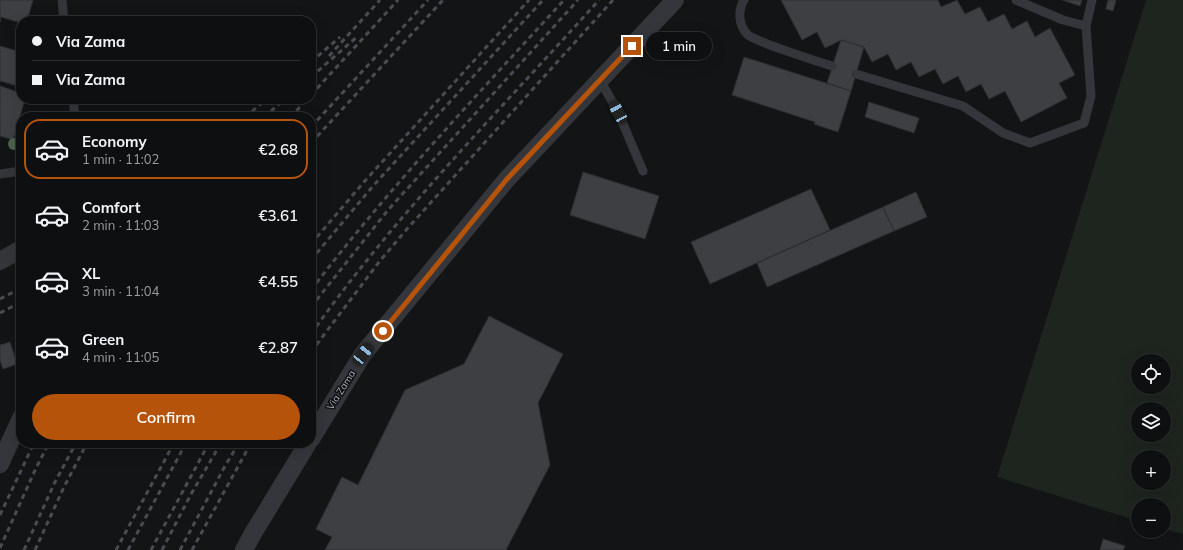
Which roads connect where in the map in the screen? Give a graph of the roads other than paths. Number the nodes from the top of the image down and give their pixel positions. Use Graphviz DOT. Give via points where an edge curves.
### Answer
graph roads {
  1 [pos="62,0"];
  2 [pos="675,0"];
  3 [pos="744,0"];
  4 [pos="1016,0"];
  5 [pos="1092,0"];
  6 [pos="64,16"];
  7 [pos="1086,26"];
  8 [pos="832,66"];
  9 [pos="856,74"];
  10 [pos="600,80"];
  11 [pos="643,171"];
  12 [pos="16,172"];
  13 [pos="0,174"];
  14 [pos="16,252"];
  15 [pos="0,261"];
  16 [pos="16,429"];
  17 [pos="316,431"];
  18 [pos="305,448"];
  19 [pos="0,464"];
  20 [pos="244,550"];
  1 -- 6 [label="lane"];
  2 -- 10 [label="street, Via Zama"];
  3 -- 8 [label="lane" via="740,7 740,22 747,35"];
  4 -- 7 [label="lane" via="1063,20"];
  5 -- 7 [label="lane"];
  7 -- 9 [label="lane" via="1090,96 1084,123 1030,143 1003,133 963,106"];
  10 -- 11 [label="lane" via="618,112"];
  10 -- 17 [label="street, Via Zama" via="507,179 368,348"];
  12 -- 13 [label="lane"];
  14 -- 15 [label="street"];
  16 -- 19 [label="street"];
  18 -- 20 [label="street"];
}
